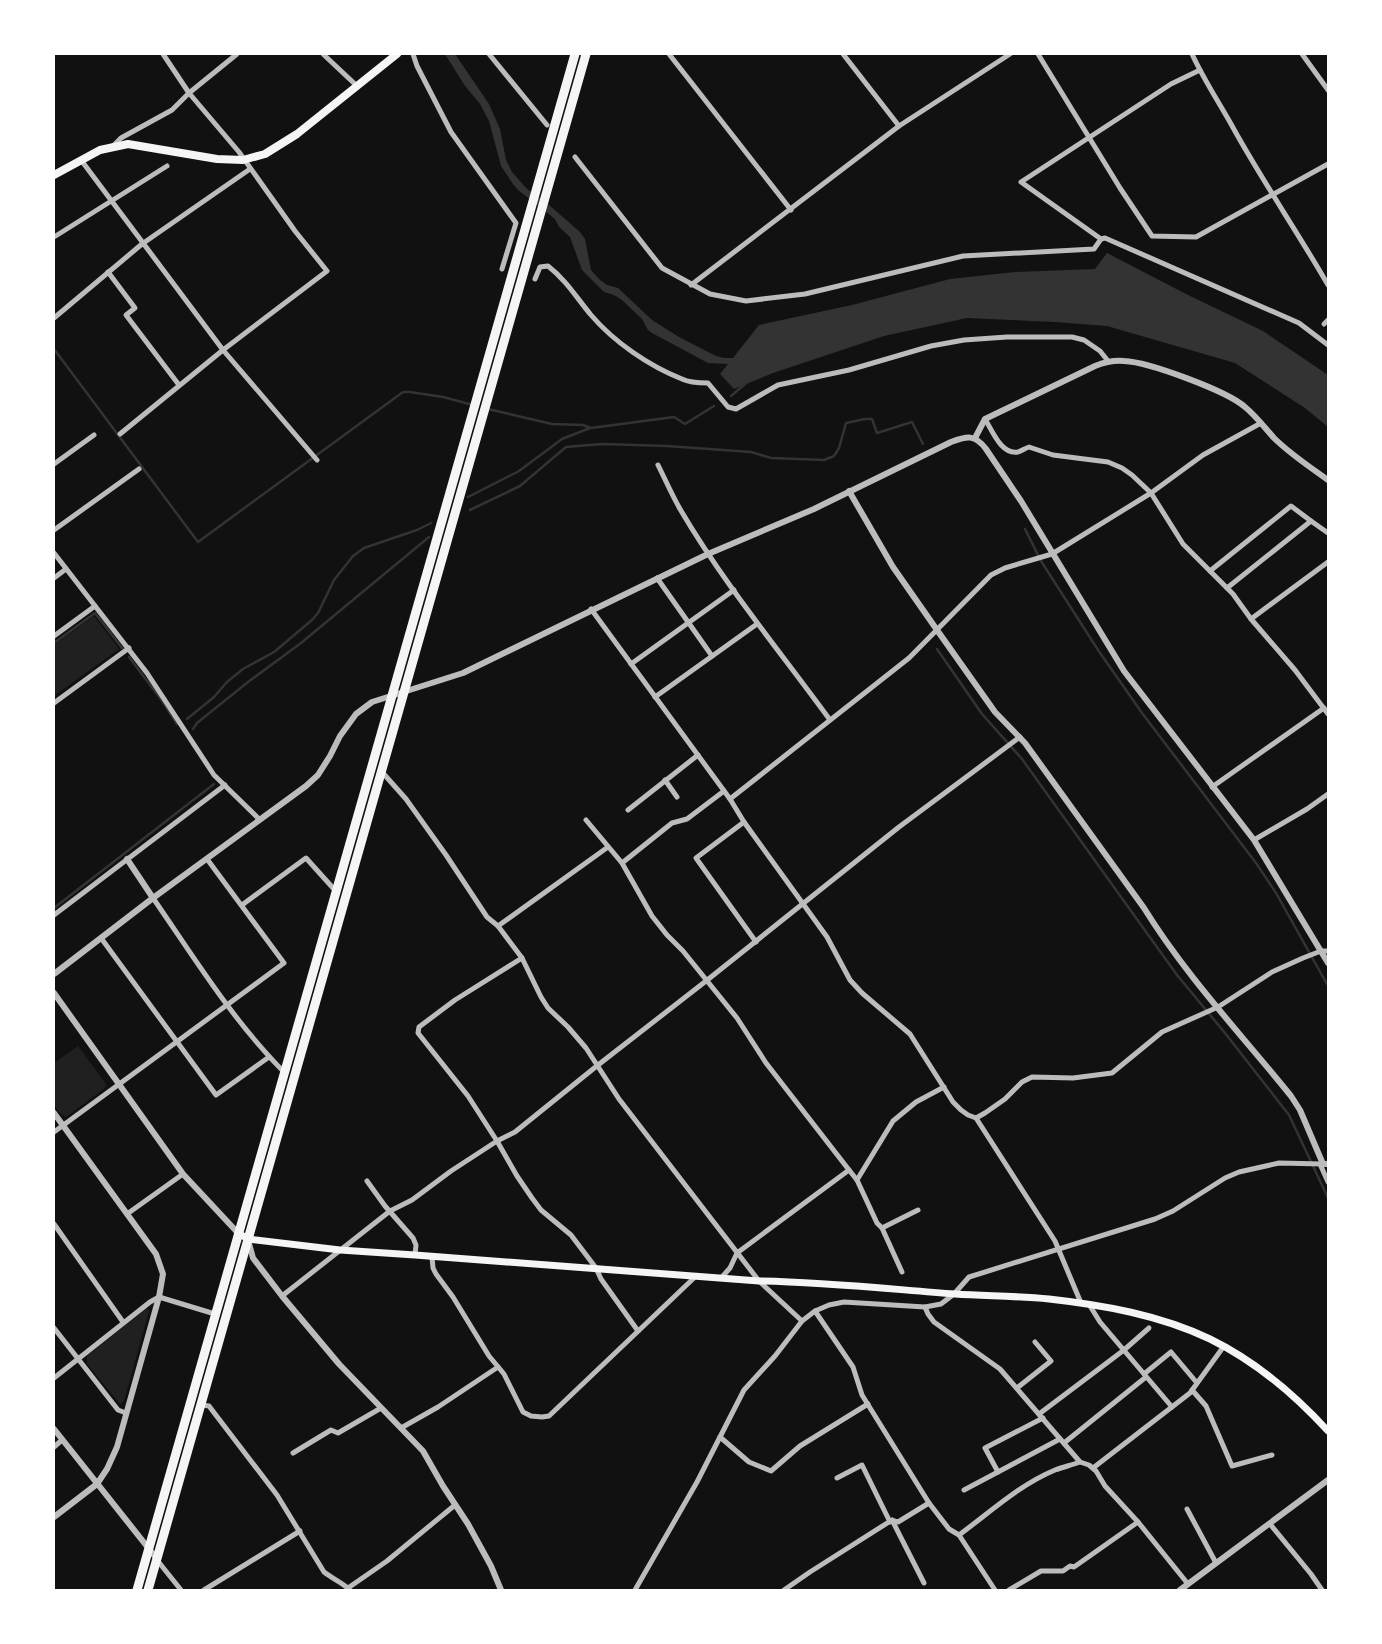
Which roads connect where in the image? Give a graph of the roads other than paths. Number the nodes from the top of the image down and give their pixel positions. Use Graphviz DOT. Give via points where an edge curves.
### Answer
graph roads {
  1 [pos="163,54"];
  2 [pos="237,54"];
  3 [pos="323,54"];
  4 [pos="397,54"];
  5 [pos="413,54"];
  6 [pos="489,54"];
  7 [pos="575,54"];
  8 [pos="586,54"];
  9 [pos="669,54"];
  10 [pos="843,54"];
  11 [pos="1010,54"];
  12 [pos="1038,54"];
  13 [pos="1192,54"];
  14 [pos="1302,54"];
  15 [pos="1200,70"];
  16 [pos="357,86"];
  17 [pos="1328,90"];
  18 [pos="189,93"];
  19 [pos="547,124"];
  20 [pos="899,126"];
  21 [pos="1089,138"];
  22 [pos="113,147"];
  23 [pos="575,157"];
  24 [pos="81,160"];
  25 [pos="243,160"];
  26 [pos="1328,164"];
  27 [pos="167,166"];
  28 [pos="250,169"];
  29 [pos="54,175"];
  30 [pos="1274,193"];
  31 [pos="111,201"];
  32 [pos="791,210"];
  33 [pos="54,237"];
  34 [pos="1101,239"];
  35 [pos="142,244"];
  36 [pos="502,269"];
  37 [pos="108,272"];
  38 [pos="535,279"];
  39 [pos="691,285"];
  40 [pos="1328,286"];
  41 [pos="54,318"];
  42 [pos="1328,345"];
  43 [pos="223,350"];
  44 [pos="1108,361"];
  45 [pos="179,385"];
  46 [pos="985,419"];
  47 [pos="1261,423"];
  48 [pos="120,434"];
  49 [pos="94,436"];
  50 [pos="975,438"];
  51 [pos="317,460"];
  52 [pos="54,464"];
  53 [pos="658,465"];
  54 [pos="139,469"];
  55 [pos="1328,480"];
  56 [pos="849,491"];
  57 [pos="1151,493"];
  58 [pos="1312,521"];
  59 [pos="54,530"];
  60 [pos="1328,532"];
  61 [pos="54,553"];
  62 [pos="708,554"];
  63 [pos="1052,554"];
  64 [pos="1328,562"];
  65 [pos="66,569"];
  66 [pos="1210,571"];
  67 [pos="54,578"];
  68 [pos="657,578"];
  69 [pos="1227,588"];
  70 [pos="734,590"];
  71 [pos="95,606"];
  72 [pos="592,610"];
  73 [pos="1251,619"];
  74 [pos="689,623"];
  75 [pos="757,624"];
  76 [pos="937,630"];
  77 [pos="54,636"];
  78 [pos="129,648"];
  79 [pos="712,656"];
  80 [pos="631,664"];
  81 [pos="403,693"];
  82 [pos="392,696"];
  83 [pos="655,697"];
  84 [pos="54,703"];
  85 [pos="1324,708"];
  86 [pos="1328,714"];
  87 [pos="830,720"];
  88 [pos="1018,738"];
  89 [pos="698,755"];
  90 [pos="382,772"];
  91 [pos="665,780"];
  92 [pos="225,785"];
  93 [pos="1212,787"];
  94 [pos="724,790"];
  95 [pos="1328,794"];
  96 [pos="677,797"];
  97 [pos="730,800"];
  98 [pos="628,810"];
  99 [pos="260,819"];
  100 [pos="586,820"];
  101 [pos="744,822"];
  102 [pos="1254,840"];
  103 [pos="608,848"];
  104 [pos="127,859"];
  105 [pos="207,859"];
  106 [pos="622,863"];
  107 [pos="337,889"];
  108 [pos="153,898"];
  109 [pos="804,904"];
  110 [pos="242,905"];
  111 [pos="54,915"];
  112 [pos="498,926"];
  113 [pos="101,938"];
  114 [pos="756,942"];
  115 [pos="1322,952"];
  116 [pos="522,958"];
  117 [pos="1328,963"];
  118 [pos="54,974"];
  119 [pos="706,981"];
  120 [pos="54,993"];
  121 [pos="226,1005"];
  122 [pos="1216,1007"];
  123 [pos="176,1042"];
  124 [pos="269,1057"];
  125 [pos="598,1065"];
  126 [pos="285,1073"];
  127 [pos="118,1084"];
  128 [pos="944,1087"];
  129 [pos="54,1113"];
  130 [pos="976,1118"];
  131 [pos="63,1126"];
  132 [pos="54,1132"];
  133 [pos="497,1141"];
  134 [pos="1322,1164"];
  135 [pos="850,1170"];
  136 [pos="183,1174"];
  137 [pos="857,1180"];
  138 [pos="366,1181"];
  139 [pos="1328,1182"];
  140 [pos="918,1210"];
  141 [pos="390,1211"];
  142 [pos="127,1214"];
  143 [pos="54,1224"];
  144 [pos="882,1228"];
  145 [pos="238,1233"];
  146 [pos="248,1240"];
  147 [pos="1057,1249"];
  148 [pos="340,1250"];
  149 [pos="737,1253"];
  150 [pos="414,1254"];
  151 [pos="432,1257"];
  152 [pos="596,1268"];
  153 [pos="902,1272"];
  154 [pos="696,1276"];
  155 [pos="721,1278"];
  156 [pos="759,1281"];
  157 [pos="954,1294"];
  158 [pos="282,1296"];
  159 [pos="159,1297"];
  160 [pos="1081,1303"];
  161 [pos="1090,1306"];
  162 [pos="925,1307"];
  163 [pos="815,1312"];
  164 [pos="216,1314"];
  165 [pos="802,1321"];
  166 [pos="123,1322"];
  167 [pos="54,1328"];
  168 [pos="1149,1328"];
  169 [pos="638,1331"];
  170 [pos="1035,1342"];
  171 [pos="1224,1346"];
  172 [pos="1124,1350"];
  173 [pos="77,1359"];
  174 [pos="498,1367"];
  175 [pos="1145,1376"];
  176 [pos="54,1378"];
  177 [pos="1198,1383"];
  178 [pos="1017,1388"];
  179 [pos="1192,1390"];
  180 [pos="202,1404"];
  181 [pos="868,1404"];
  182 [pos="1172,1407"];
  183 [pos="380,1408"];
  184 [pos="126,1414"];
  185 [pos="1041,1416"];
  186 [pos="401,1428"];
  187 [pos="54,1430"];
  188 [pos="1328,1431"];
  189 [pos="720,1437"];
  190 [pos="1060,1439"];
  191 [pos="62,1440"];
  192 [pos="1064,1444"];
  193 [pos="54,1447"];
  194 [pos="293,1453"];
  195 [pos="1272,1455"];
  196 [pos="1080,1462"];
  197 [pos="1093,1468"];
  198 [pos="998,1472"];
  199 [pos="837,1478"];
  200 [pos="1328,1480"];
  201 [pos="97,1484"];
  202 [pos="964,1490"];
  203 [pos="930,1503"];
  204 [pos="455,1505"];
  205 [pos="1187,1509"];
  206 [pos="54,1517"];
  207 [pos="891,1521"];
  208 [pos="1138,1522"];
  209 [pos="1270,1524"];
  210 [pos="300,1531"];
  211 [pos="959,1535"];
  212 [pos="148,1548"];
  213 [pos="157,1559"];
  214 [pos="1216,1563"];
  215 [pos="924,1583"];
  216 [pos="1188,1584"];
  217 [pos="349,1589"];
  218 [pos="137,1590"];
  219 [pos="148,1590"];
  220 [pos="181,1590"];
  221 [pos="204,1590"];
  222 [pos="501,1590"];
  223 [pos="636,1590"];
  224 [pos="784,1590"];
  225 [pos="995,1590"];
  226 [pos="1009,1590"];
  227 [pos="1180,1590"];
  228 [pos="1322,1590"];
  1 -- 18 [label="street"];
  2 -- 18 [label="street"];
  3 -- 16 [label="street"];
  4 -- 16 [label="main road"];
  5 -- 36 [label="street" via="451,132 516,223"];
  6 -- 19 [label="street"];
  7 -- 82 [label="highway"];
  8 -- 81 [label="highway"];
  9 -- 32 [label="street"];
  10 -- 20 [label="street"];
  11 -- 20 [label="street"];
  12 -- 21 [label="street"];
  13 -- 15 [label="street"];
  14 -- 17 [label="street"];
  15 -- 21 [label="street" via="1171,84"];
  15 -- 30 [label="street" via="1236,135"];
  16 -- 25 [label="main road" via="278,147"];
  18 -- 22 [label="street" via="172,110 121,138"];
  18 -- 25 [label="street"];
  20 -- 32 [label="street"];
  21 -- 30 [label="street" via="1152,236 1196,237"];
  21 -- 34 [label="street" via="1021,182"];
  22 -- 24 [label="main road"];
  22 -- 25 [label="main road" via="128,144 205,158"];
  23 -- 39 [label="street" via="662,268"];
  24 -- 29 [label="main road"];
  24 -- 31 [label="street"];
  25 -- 28 [label="street"];
  26 -- 30 [label="street"];
  27 -- 31 [label="street"];
  28 -- 35 [label="street"];
  28 -- 43 [label="street" via="327,271"];
  30 -- 40 [label="street"];
  31 -- 33 [label="street"];
  31 -- 35 [label="street"];
  32 -- 39 [label="street"];
  34 -- 39 [label="street" via="1094,249 964,256 805,294 746,301 710,294"];
  34 -- 42 [label="street" via="1299,323"];
  35 -- 37 [label="street"];
  35 -- 43 [label="street"];
  37 -- 41 [label="street"];
  37 -- 45 [label="street" via="135,308 126,315"];
  38 -- 44 [label="street" via="540,268 548,266 572,288 592,315 630,350 683,380 708,383 728,407 736,409 778,385 964,340 1072,337 1084,340"];
  43 -- 45 [label="street"];
  43 -- 51 [label="street"];
  44 -- 46 [label="street"];
  44 -- 47 [label="street" via="1142,364 1196,383 1244,406"];
  45 -- 48 [label="street"];
  46 -- 50 [label="street"];
  46 -- 57 [label="street" via="1002,446 1009,451 1018,452 1029,447 1053,455 1108,462 1132,475"];
  47 -- 55 [label="street"];
  47 -- 57 [label="street" via="1203,455"];
  49 -- 52 [label="street"];
  50 -- 56 [label="street" via="951,442"];
  50 -- 63 [label="street" via="1016,493"];
  53 -- 62 [label="street" via="679,508"];
  54 -- 59 [label="street"];
  56 -- 62 [label="street"];
  56 -- 76 [label="street" via="893,567"];
  57 -- 63 [label="street"];
  57 -- 66 [label="street" via="1183,544"];
  58 -- 60 [label="street"];
  58 -- 66 [label="street" via="1291,506"];
  58 -- 69 [label="street"];
  61 -- 65 [label="street"];
  62 -- 68 [label="street"];
  62 -- 70 [label="street"];
  63 -- 76 [label="street" via="991,575"];
  63 -- 93 [label="street" via="1124,671"];
  64 -- 73 [label="street"];
  65 -- 67 [label="street"];
  65 -- 71 [label="street"];
  66 -- 69 [label="street"];
  68 -- 72 [label="street"];
  68 -- 74 [label="street"];
  69 -- 73 [label="street"];
  70 -- 74 [label="street"];
  70 -- 75 [label="street"];
  71 -- 77 [label="street"];
  71 -- 78 [label="street"];
  72 -- 80 [label="street"];
  72 -- 81 [label="street" via="463,672"];
  73 -- 85 [label="street"];
  74 -- 79 [label="street"];
  74 -- 80 [label="street"];
  75 -- 79 [label="street"];
  75 -- 87 [label="street"];
  76 -- 87 [label="street" via="909,658"];
  76 -- 88 [label="street" via="995,712"];
  78 -- 84 [label="street"];
  78 -- 92 [label="street" via="214,775"];
  79 -- 83 [label="street"];
  80 -- 83 [label="street"];
  81 -- 82 [label="street"];
  81 -- 90 [label="highway"];
  82 -- 99 [label="street" via="372,702 356,714 318,775"];
  82 -- 107 [label="highway"];
  83 -- 89 [label="street"];
  85 -- 86 [label="street"];
  85 -- 93 [label="street"];
  87 -- 97 [label="street"];
  88 -- 109 [label="street" via="899,827"];
  88 -- 122 [label="street"];
  89 -- 91 [label="street"];
  89 -- 94 [label="street"];
  90 -- 112 [label="street" via="412,807 487,917"];
  90 -- 146 [label="highway"];
  91 -- 96 [label="street"];
  91 -- 98 [label="street"];
  92 -- 99 [label="street"];
  92 -- 104 [label="street"];
  93 -- 102 [label="street"];
  94 -- 97 [label="street"];
  94 -- 106 [label="street" via="687,819 672,823"];
  95 -- 102 [label="street"];
  97 -- 101 [label="street"];
  99 -- 105 [label="street"];
  100 -- 103 [label="street"];
  101 -- 109 [label="street"];
  101 -- 114 [label="street" via="696,858"];
  102 -- 115 [label="street"];
  103 -- 106 [label="street"];
  103 -- 112 [label="street"];
  104 -- 108 [label="street"];
  104 -- 111 [label="street"];
  105 -- 108 [label="street"];
  105 -- 110 [label="street"];
  106 -- 119 [label="street" via="652,916"];
  107 -- 110 [label="street" via="306,858"];
  107 -- 126 [label="highway"];
  108 -- 113 [label="street"];
  108 -- 121 [label="street"];
  109 -- 114 [label="street"];
  109 -- 128 [label="street" via="827,937 850,980 910,1034"];
  110 -- 121 [label="street" via="284,964"];
  112 -- 116 [label="street"];
  113 -- 118 [label="street"];
  113 -- 123 [label="street"];
  114 -- 119 [label="street"];
  115 -- 117 [label="street"];
  115 -- 122 [label="street" via="1272,972"];
  116 -- 125 [label="street" via="548,1008 568,1027"];
  116 -- 133 [label="street" via="455,1000 419,1027 418,1033 460,1085"];
  119 -- 125 [label="street"];
  119 -- 135 [label="street"];
  120 -- 127 [label="street"];
  121 -- 123 [label="street"];
  121 -- 124 [label="street"];
  122 -- 130 [label="street" via="1162,1032 1112,1074 1073,1078 1032,1077"];
  122 -- 134 [label="street" via="1291,1096"];
  123 -- 124 [label="street" via="216,1095"];
  123 -- 127 [label="street"];
  124 -- 126 [label="street"];
  125 -- 133 [label="street" via="515,1132"];
  125 -- 149 [label="street" via="619,1099"];
  126 -- 145 [label="highway"];
  127 -- 131 [label="street"];
  127 -- 136 [label="street"];
  128 -- 130 [label="street" via="961,1110"];
  128 -- 137 [label="street" via="916,1102 892,1121"];
  129 -- 131 [label="street"];
  130 -- 147 [label="street" via="1055,1241"];
  131 -- 132 [label="street"];
  131 -- 142 [label="street"];
  133 -- 141 [label="street" via="412,1200"];
  133 -- 152 [label="street" via="532,1198 571,1235"];
  134 -- 139 [label="street"];
  134 -- 147 [label="street" via="1279,1164 1239,1172 1155,1219"];
  135 -- 137 [label="street"];
  135 -- 149 [label="street"];
  136 -- 142 [label="street"];
  136 -- 145 [label="street"];
  137 -- 144 [label="street"];
  138 -- 141 [label="street"];
  140 -- 144 [label="street"];
  141 -- 148 [label="street"];
  141 -- 150 [label="street" via="413,1238 416,1245"];
  142 -- 159 [label="street" via="160,1262 163,1274"];
  143 -- 166 [label="street"];
  144 -- 153 [label="street"];
  145 -- 146 [label="main road"];
  145 -- 164 [label="highway"];
  146 -- 148 [label="main road"];
  146 -- 158 [label="street" via="253,1258"];
  146 -- 180 [label="highway"];
  147 -- 157 [label="street" via="969,1277"];
  147 -- 160 [label="street"];
  148 -- 150 [label="main road"];
  148 -- 158 [label="street"];
  149 -- 155 [label="street"];
  149 -- 156 [label="street"];
  150 -- 151 [label="main road"];
  151 -- 152 [label="main road"];
  151 -- 174 [label="street" via="436,1274"];
  152 -- 154 [label="main road"];
  152 -- 169 [label="street"];
  154 -- 155 [label="main road"];
  154 -- 169 [label="street"];
  155 -- 156 [label="main road"];
  156 -- 157 [label="main road"];
  156 -- 165 [label="street"];
  157 -- 160 [label="main road"];
  157 -- 162 [label="street" via="941,1304"];
  158 -- 183 [label="street"];
  159 -- 164 [label="street"];
  159 -- 166 [label="street"];
  159 -- 184 [label="street"];
  160 -- 161 [label="main road"];
  161 -- 171 [label="main road" via="1152,1318"];
  161 -- 172 [label="street"];
  162 -- 163 [label="street" via="844,1302"];
  162 -- 178 [label="street" via="934,1322 994,1364"];
  163 -- 165 [label="street"];
  163 -- 181 [label="street" via="853,1367"];
  164 -- 212 [label="highway"];
  165 -- 189 [label="street" via="744,1390"];
  166 -- 173 [label="street"];
  167 -- 173 [label="street"];
  168 -- 172 [label="street"];
  169 -- 174 [label="street" via="547,1416 531,1416 523,1412"];
  170 -- 178 [label="street" via="1051,1361"];
  171 -- 177 [label="street"];
  171 -- 188 [label="main road" via="1261,1369"];
  172 -- 175 [label="street"];
  172 -- 185 [label="street"];
  173 -- 176 [label="street"];
  173 -- 184 [label="street" via="118,1410"];
  174 -- 186 [label="street"];
  175 -- 177 [label="street" via="1170,1352"];
  175 -- 182 [label="street"];
  175 -- 192 [label="street"];
  177 -- 179 [label="street"];
  178 -- 185 [label="street"];
  179 -- 182 [label="street"];
  179 -- 195 [label="street" via="1206,1406 1232,1466"];
  180 -- 210 [label="street" via="212,1410 277,1495"];
  180 -- 213 [label="highway"];
  181 -- 189 [label="street" via="800,1446 771,1471 749,1462"];
  181 -- 203 [label="street"];
  182 -- 197 [label="street"];
  183 -- 186 [label="street"];
  183 -- 194 [label="street" via="338,1433 331,1430"];
  184 -- 201 [label="street" via="116,1447"];
  185 -- 190 [label="street"];
  185 -- 198 [label="street" via="986,1448"];
  186 -- 204 [label="street" via="423,1451"];
  187 -- 191 [label="street"];
  189 -- 223 [label="street"];
  190 -- 192 [label="street"];
  190 -- 198 [label="street"];
  191 -- 193 [label="street"];
  191 -- 201 [label="street"];
  192 -- 196 [label="street"];
  196 -- 197 [label="street"];
  196 -- 211 [label="street" via="1054,1470 1013,1494"];
  197 -- 208 [label="street" via="1104,1486"];
  198 -- 202 [label="street"];
  199 -- 207 [label="street" via="862,1465"];
  200 -- 209 [label="street"];
  201 -- 206 [label="street"];
  201 -- 212 [label="street"];
  203 -- 207 [label="street" via="898,1522"];
  203 -- 211 [label="street" via="949,1529"];
  204 -- 217 [label="street"];
  204 -- 222 [label="street" via="487,1558"];
  205 -- 214 [label="street"];
  207 -- 215 [label="street"];
  207 -- 224 [label="street"];
  208 -- 216 [label="street"];
  208 -- 226 [label="street" via="1074,1567 1063,1571 1041,1571"];
  209 -- 214 [label="street"];
  209 -- 228 [label="street"];
  210 -- 217 [label="street" via="324,1572"];
  210 -- 221 [label="street"];
  211 -- 225 [label="street"];
  212 -- 213 [label="street"];
  212 -- 218 [label="highway"];
  213 -- 219 [label="highway"];
  213 -- 220 [label="street"];
  214 -- 216 [label="street"];
  216 -- 227 [label="street"];
}
